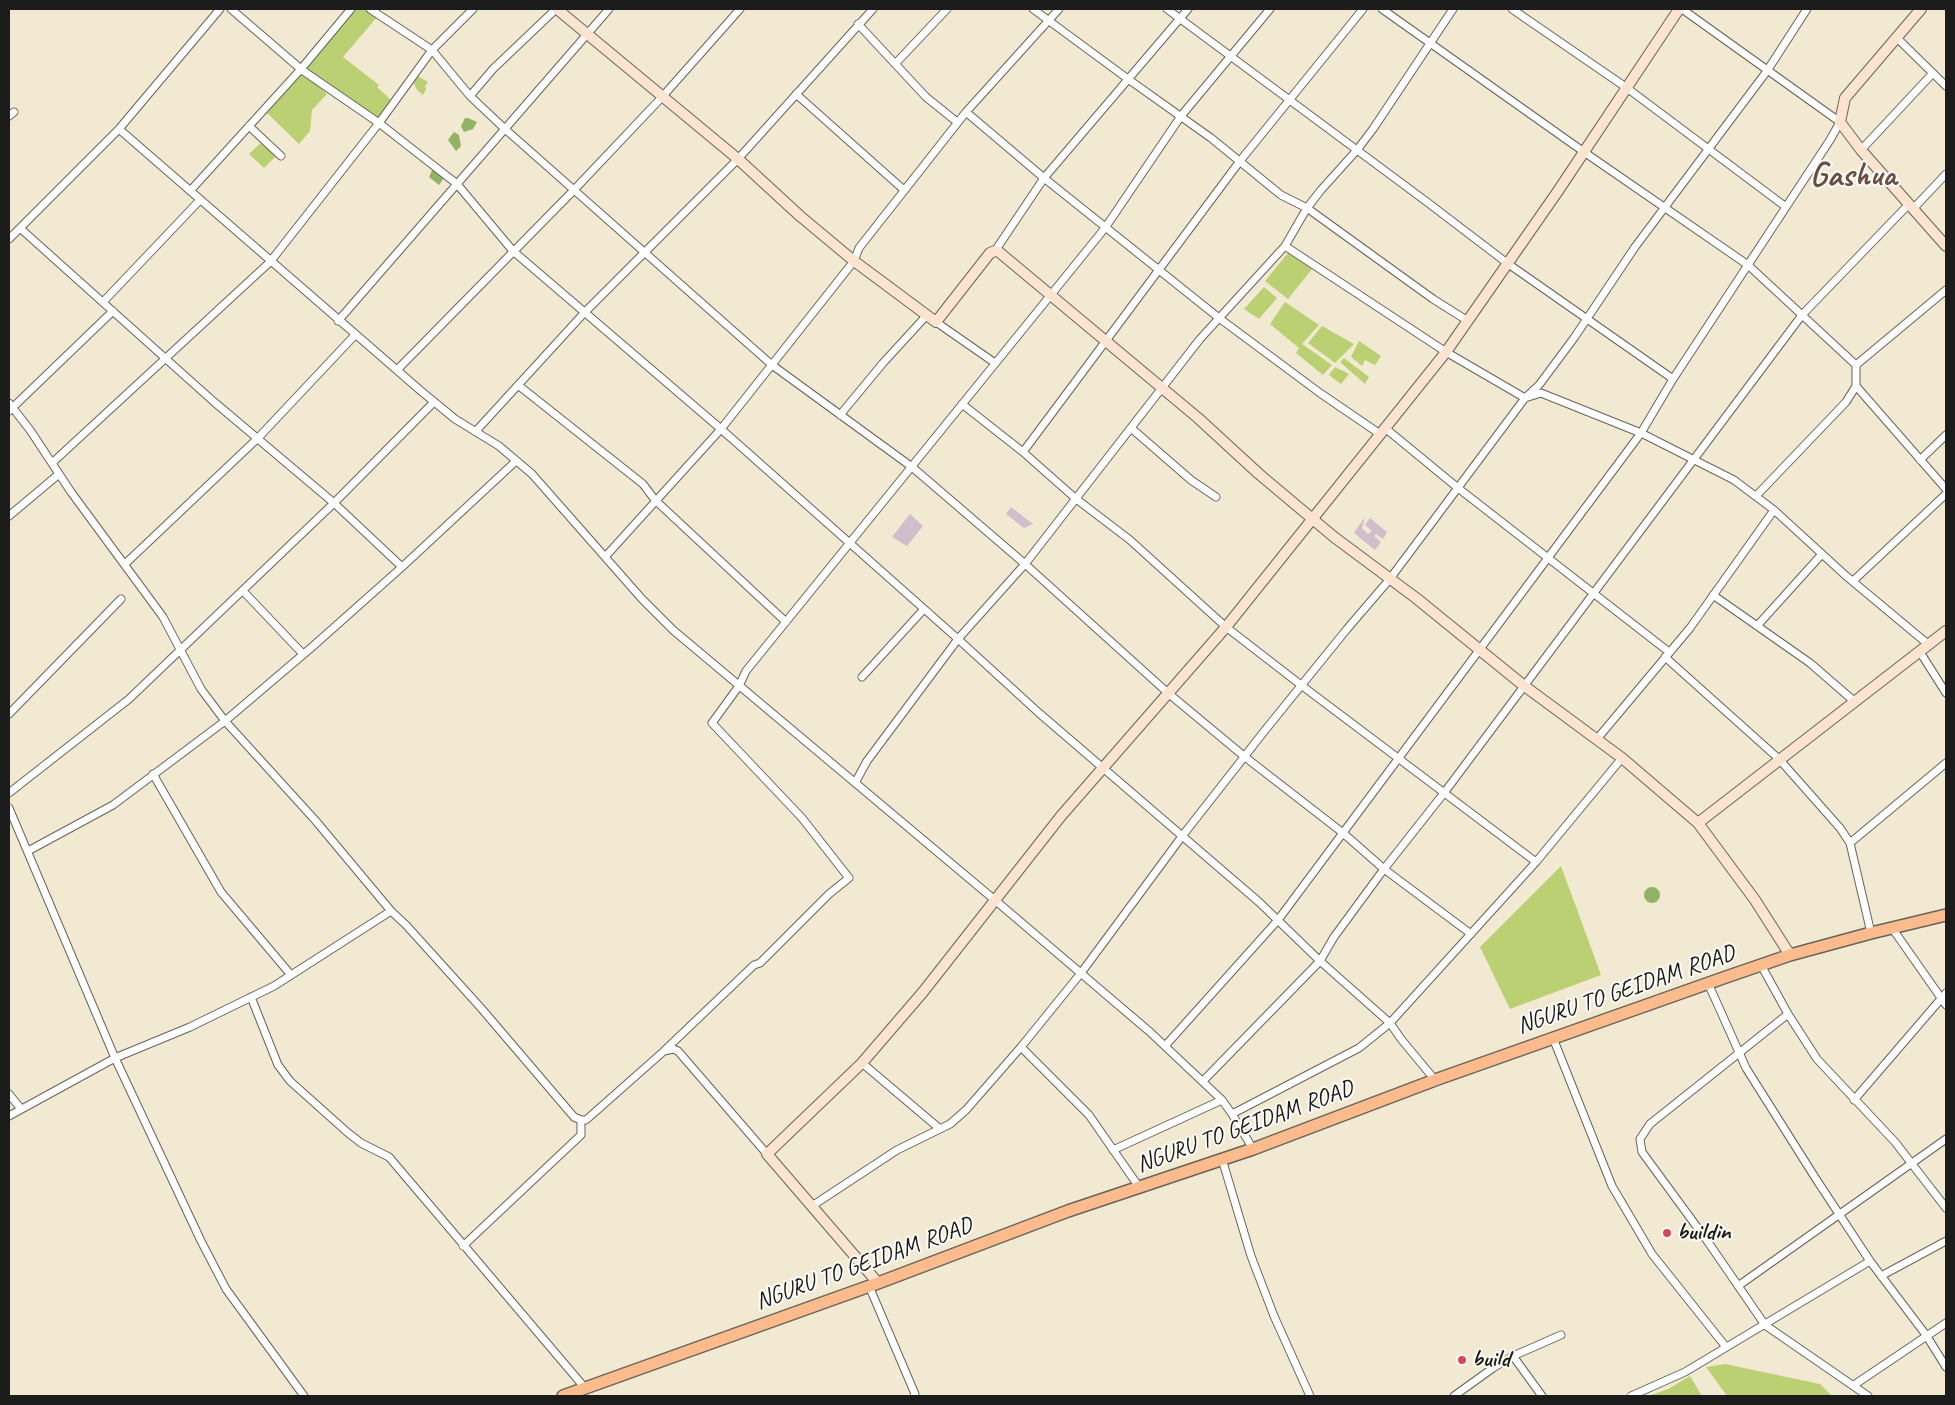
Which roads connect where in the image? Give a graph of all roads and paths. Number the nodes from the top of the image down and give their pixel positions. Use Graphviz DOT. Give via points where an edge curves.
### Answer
graph roads {
  1 [pos="220,9"];
  2 [pos="231,9"];
  3 [pos="351,9"];
  4 [pos="370,9"];
  5 [pos="473,9"];
  6 [pos="557,9"];
  7 [pos="609,9"];
  8 [pos="740,9"];
  9 [pos="872,9"];
  10 [pos="947,9"];
  11 [pos="1033,9"];
  12 [pos="1059,9"];
  13 [pos="1167,9"];
  14 [pos="1188,9"];
  15 [pos="1270,9"];
  16 [pos="1363,9"];
  17 [pos="1382,9"];
  18 [pos="1453,9"];
  19 [pos="1512,9"];
  20 [pos="1680,9"];
  21 [pos="1807,9"];
  22 [pos="1921,9"];
  23 [pos="1180,19"];
  24 [pos="1049,21"];
  25 [pos="858,24"];
  26 [pos="589,34"];
  27 [pos="1897,38"];
  28 [pos="1430,43"];
  29 [pos="432,50"];
  30 [pos="1230,56"];
  31 [pos="896,63"];
  32 [pos="301,69"];
  33 [pos="1767,71"];
  34 [pos="1933,73"];
  35 [pos="1128,79"];
  36 [pos="1946,86"];
  37 [pos="1627,88"];
  38 [pos="796,94"];
  39 [pos="470,96"];
  40 [pos="663,96"];
  41 [pos="1289,100"];
  42 [pos="966,112"];
  43 [pos="1181,116"];
  44 [pos="957,122"];
  45 [pos="1840,122"];
  46 [pos="379,123"];
  47 [pos="249,126"];
  48 [pos="118,129"];
  49 [pos="505,129"];
  50 [pos="1708,148"];
  51 [pos="1357,150"];
  52 [pos="1861,150"];
  53 [pos="1584,152"];
  54 [pos="281,156"];
  55 [pos="738,159"];
  56 [pos="1240,161"];
  57 [pos="1946,174"];
  58 [pos="1044,178"];
  59 [pos="457,184"];
  60 [pos="904,190"];
  61 [pos="190,191"];
  62 [pos="573,191"];
  63 [pos="200,200"];
  64 [pos="1911,206"];
  65 [pos="1786,207"];
  66 [pos="1307,208"];
  67 [pos="1664,208"];
  68 [pos="1104,228"];
  69 [pos="21,229"];
  70 [pos="9,239"];
  71 [pos="1285,246"];
  72 [pos="1946,246"];
  73 [pos="513,251"];
  74 [pos="995,251"];
  75 [pos="645,252"];
  76 [pos="854,260"];
  77 [pos="270,262"];
  78 [pos="1507,263"];
  79 [pos="1748,265"];
  80 [pos="1158,270"];
  81 [pos="1946,290"];
  82 [pos="1051,294"];
  83 [pos="103,302"];
  84 [pos="113,311"];
  85 [pos="586,312"];
  86 [pos="927,315"];
  87 [pos="1802,315"];
  88 [pos="1219,318"];
  89 [pos="1587,320"];
  90 [pos="338,321"];
  91 [pos="1468,321"];
  92 [pos="936,322"];
  93 [pos="355,335"];
  94 [pos="1106,340"];
  95 [pos="1446,352"];
  96 [pos="167,360"];
  97 [pos="995,363"];
  98 [pos="772,365"];
  99 [pos="1856,365"];
  100 [pos="396,370"];
  101 [pos="1673,379"];
  102 [pos="518,385"];
  103 [pos="1856,386"];
  104 [pos="1162,388"];
  105 [pos="1525,398"];
  106 [pos="434,402"];
  107 [pos="962,404"];
  108 [pos="10,408"];
  109 [pos="840,415"];
  110 [pos="1131,428"];
  111 [pos="721,429"];
  112 [pos="476,431"];
  113 [pos="1382,431"];
  114 [pos="1641,433"];
  115 [pos="1946,435"];
  116 [pos="258,438"];
  117 [pos="1023,452"];
  118 [pos="1694,458"];
  119 [pos="1920,460"];
  120 [pos="516,461"];
  121 [pos="52,463"];
  122 [pos="912,466"];
  123 [pos="59,474"];
  124 [pos="1458,488"];
  125 [pos="1946,490"];
  126 [pos="1946,494"];
  127 [pos="1756,496"];
  128 [pos="1216,497"];
  129 [pos="1075,498"];
  130 [pos="656,500"];
  131 [pos="334,503"];
  132 [pos="1774,510"];
  133 [pos="9,516"];
  134 [pos="1312,518"];
  135 [pos="850,544"];
  136 [pos="1822,554"];
  137 [pos="605,557"];
  138 [pos="1548,558"];
  139 [pos="125,564"];
  140 [pos="1025,564"];
  141 [pos="402,567"];
  142 [pos="1389,580"];
  143 [pos="1853,582"];
  144 [pos="243,591"];
  145 [pos="1594,593"];
  146 [pos="1713,596"];
  147 [pos="121,599"];
  148 [pos="924,609"];
  149 [pos="786,622"];
  150 [pos="1757,626"];
  151 [pos="1226,627"];
  152 [pos="1946,631"];
  153 [pos="958,639"];
  154 [pos="1929,645"];
  155 [pos="182,650"];
  156 [pos="1479,651"];
  157 [pos="1920,652"];
  158 [pos="304,654"];
  159 [pos="1667,655"];
  160 [pos="862,677"];
  161 [pos="1523,685"];
  162 [pos="739,686"];
  163 [pos="1301,686"];
  164 [pos="1168,692"];
  165 [pos="1946,693"];
  166 [pos="1855,702"];
  167 [pos="9,714"];
  168 [pos="225,721"];
  169 [pos="1597,739"];
  170 [pos="1245,757"];
  171 [pos="1400,758"];
  172 [pos="1622,758"];
  173 [pos="1778,759"];
  174 [pos="1946,763"];
  175 [pos="1102,767"];
  176 [pos="153,774"];
  177 [pos="855,783"];
  178 [pos="1444,792"];
  179 [pos="9,793"];
  180 [pos="9,808"];
  181 [pos="1698,823"];
  182 [pos="1343,834"];
  183 [pos="1183,835"];
  184 [pos="1850,843"];
  185 [pos="28,851"];
  186 [pos="1536,862"];
  187 [pos="1384,869"];
  188 [pos="996,900"];
  189 [pos="391,911"];
  190 [pos="1946,915"];
  191 [pos="1278,920"];
  192 [pos="1892,928"];
  193 [pos="1871,933"];
  194 [pos="1470,934"];
  195 [pos="1790,955"];
  196 [pos="1320,961"];
  197 [pos="1761,965"];
  198 [pos="1081,973"];
  199 [pos="291,975"];
  200 [pos="1708,984"];
  201 [pos="1944,996"];
  202 [pos="251,997"];
  203 [pos="1946,1005"];
  204 [pos="1788,1014"];
  205 [pos="1390,1023"];
  206 [pos="1553,1038"];
  207 [pos="1165,1046"];
  208 [pos="1021,1047"];
  209 [pos="664,1051"];
  210 [pos="1740,1053"];
  211 [pos="115,1058"];
  212 [pos="862,1063"];
  213 [pos="1435,1080"];
  214 [pos="1203,1081"];
  215 [pos="9,1094"];
  216 [pos="1222,1100"];
  217 [pos="1854,1100"];
  218 [pos="21,1110"];
  219 [pos="1232,1114"];
  220 [pos="9,1116"];
  221 [pos="581,1120"];
  222 [pos="940,1129"];
  223 [pos="1946,1139"];
  224 [pos="1253,1149"];
  225 [pos="1113,1150"];
  226 [pos="767,1154"];
  227 [pos="1222,1159"];
  228 [pos="1912,1165"];
  229 [pos="1139,1187"];
  230 [pos="812,1206"];
  231 [pos="1946,1208"];
  232 [pos="1840,1215"];
  233 [pos="1946,1240"];
  234 [pos="463,1246"];
  235 [pos="1870,1260"];
  236 [pos="1881,1276"];
  237 [pos="873,1284"];
  238 [pos="1738,1286"];
  239 [pos="1946,1323"];
  240 [pos="1765,1324"];
  241 [pos="1926,1335"];
  242 [pos="1561,1336"];
  243 [pos="1726,1347"];
  244 [pos="1514,1356"];
  245 [pos="1946,1367"];
  246 [pos="1854,1385"];
  247 [pos="586,1388"];
  248 [pos="304,1396"];
  249 [pos="563,1396"];
  250 [pos="914,1396"];
  251 [pos="1310,1396"];
  252 [pos="1454,1396"];
  253 [pos="1542,1396"];
  254 [pos="1631,1396"];
  255 [pos="1868,1396"];
  1 -- 48 [label="street"];
  2 -- 32 [label="street"];
  3 -- 32 [label="street"];
  4 -- 29 [label="street"];
  5 -- 29 [label="street"];
  6 -- 26 [label="street"];
  6 -- 39 [label="street" via="493,69"];
  7 -- 26 [label="street"];
  8 -- 40 [label="street"];
  9 -- 25 [label="street"];
  10 -- 31 [label="street"];
  11 -- 24 [label="street"];
  12 -- 24 [label="street"];
  13 -- 23 [label="street"];
  14 -- 23 [label="street"];
  15 -- 30 [label="street"];
  16 -- 41 [label="street"];
  17 -- 28 [label="street"];
  18 -- 28 [label="street"];
  19 -- 37 [label="street"];
  20 -- 33 [label="street"];
  20 -- 37 [label="street"];
  21 -- 33 [label="street"];
  22 -- 27 [label="street"];
  23 -- 30 [label="street"];
  23 -- 35 [label="street"];
  24 -- 35 [label="street"];
  24 -- 42 [label="street"];
  25 -- 31 [label="street"];
  25 -- 38 [label="street"];
  26 -- 40 [label="street"];
  26 -- 49 [label="street"];
  27 -- 34 [label="street"];
  27 -- 45 [label="street" via="1845,98"];
  28 -- 51 [label="street"];
  28 -- 53 [label="street"];
  29 -- 39 [label="street"];
  29 -- 46 [label="street"];
  30 -- 41 [label="street"];
  30 -- 43 [label="street"];
  31 -- 44 [label="street" via="926,97"];
  32 -- 46 [label="street"];
  32 -- 47 [label="street"];
  33 -- 45 [label="street"];
  33 -- 50 [label="street"];
  34 -- 36 [label="street"];
  34 -- 52 [label="street"];
  35 -- 43 [label="street"];
  35 -- 58 [label="street"];
  37 -- 50 [label="street"];
  37 -- 53 [label="street"];
  38 -- 55 [label="street"];
  38 -- 60 [label="street"];
  39 -- 49 [label="street"];
  40 -- 55 [label="street"];
  40 -- 62 [label="street"];
  41 -- 51 [label="street"];
  41 -- 56 [label="street"];
  42 -- 44 [label="street"];
  42 -- 58 [label="street"];
  43 -- 56 [label="street"];
  43 -- 68 [label="street"];
  44 -- 60 [label="street"];
  45 -- 52 [label="street"];
  45 -- 65 [label="street"];
  46 -- 59 [label="street"];
  46 -- 77 [label="street"];
  47 -- 54 [label="street"];
  47 -- 61 [label="street"];
  48 -- 61 [label="street"];
  48 -- 69 [label="street"];
  49 -- 59 [label="street"];
  49 -- 62 [label="street"];
  50 -- 65 [label="street"];
  50 -- 67 [label="street"];
  51 -- 66 [label="street"];
  51 -- 78 [label="street"];
  52 -- 64 [label="street"];
  53 -- 67 [label="street"];
  53 -- 78 [label="street"];
  55 -- 75 [label="street"];
  55 -- 76 [label="street"];
  56 -- 66 [label="street" via="1281,195"];
  56 -- 80 [label="street"];
  57 -- 64 [label="street"];
  58 -- 68 [label="street"];
  58 -- 74 [label="street"];
  59 -- 73 [label="street"];
  59 -- 90 [label="street"];
  60 -- 76 [label="street" via="859,248"];
  61 -- 63 [label="street"];
  62 -- 73 [label="street"];
  62 -- 75 [label="street"];
  63 -- 77 [label="street"];
  63 -- 83 [label="street"];
  64 -- 72 [label="street"];
  64 -- 87 [label="street"];
  65 -- 79 [label="street"];
  66 -- 71 [label="street"];
  66 -- 91 [label="street"];
  67 -- 79 [label="street"];
  67 -- 89 [label="street"];
  68 -- 80 [label="street"];
  68 -- 82 [label="street"];
  69 -- 70 [label="street"];
  69 -- 83 [label="street"];
  71 -- 88 [label="street"];
  71 -- 95 [label="street"];
  73 -- 85 [label="street"];
  73 -- 100 [label="street"];
  74 -- 82 [label="street"];
  74 -- 92 [label="street" via="990,253"];
  75 -- 85 [label="street"];
  75 -- 98 [label="street"];
  76 -- 86 [label="street"];
  76 -- 98 [label="street"];
  77 -- 90 [label="street"];
  77 -- 96 [label="street"];
  78 -- 89 [label="street"];
  78 -- 91 [label="street"];
  79 -- 87 [label="street"];
  79 -- 101 [label="street"];
  80 -- 88 [label="street"];
  80 -- 94 [label="street"];
  81 -- 99 [label="street"];
  82 -- 94 [label="street"];
  82 -- 97 [label="street"];
  83 -- 84 [label="street"];
  84 -- 96 [label="street"];
  84 -- 108 [label="street"];
  85 -- 102 [label="street"];
  85 -- 111 [label="street"];
  86 -- 92 [label="street"];
  86 -- 109 [label="street"];
  87 -- 99 [label="street"];
  87 -- 118 [label="street"];
  88 -- 104 [label="street"];
  88 -- 113 [label="street" via="1320,393"];
  89 -- 101 [label="street"];
  89 -- 105 [label="street" via="1539,385"];
  90 -- 93 [label="street"];
  91 -- 95 [label="street"];
  92 -- 97 [label="street"];
  93 -- 100 [label="street"];
  93 -- 116 [label="street"];
  94 -- 104 [label="street"];
  94 -- 117 [label="street"];
  95 -- 105 [label="street"];
  95 -- 113 [label="street"];
  96 -- 116 [label="street"];
  96 -- 121 [label="street"];
  97 -- 107 [label="street"];
  98 -- 109 [label="street"];
  98 -- 111 [label="street"];
  99 -- 103 [label="street"];
  100 -- 106 [label="street"];
  101 -- 114 [label="street"];
  102 -- 112 [label="street"];
  102 -- 130 [label="street" via="643,484"];
  103 -- 119 [label="street"];
  103 -- 127 [label="street" via="1846,402"];
  104 -- 110 [label="street"];
  104 -- 134 [label="street"];
  105 -- 114 [label="street" via="1541,393"];
  105 -- 124 [label="street"];
  106 -- 112 [label="street"];
  106 -- 131 [label="street"];
  107 -- 117 [label="street"];
  107 -- 122 [label="street"];
  108 -- 121 [label="street"];
  109 -- 122 [label="street"];
  110 -- 128 [label="street" via="1191,480"];
  110 -- 129 [label="street"];
  111 -- 130 [label="street"];
  111 -- 135 [label="street"];
  112 -- 120 [label="street"];
  113 -- 124 [label="street"];
  113 -- 134 [label="street"];
  114 -- 118 [label="street"];
  114 -- 138 [label="street"];
  115 -- 119 [label="street"];
  116 -- 131 [label="street"];
  116 -- 139 [label="street"];
  117 -- 129 [label="street"];
  118 -- 127 [label="street"];
  118 -- 145 [label="street"];
  119 -- 125 [label="street"];
  120 -- 137 [label="street" via="532,474"];
  120 -- 141 [label="street"];
  121 -- 123 [label="street"];
  122 -- 135 [label="street"];
  122 -- 140 [label="street"];
  123 -- 133 [label="street"];
  123 -- 139 [label="street"];
  124 -- 138 [label="street"];
  124 -- 142 [label="street"];
  126 -- 143 [label="street"];
  127 -- 132 [label="street"];
  129 -- 140 [label="street"];
  129 -- 151 [label="street" via="1130,540"];
  130 -- 137 [label="street"];
  130 -- 149 [label="street"];
  131 -- 141 [label="street"];
  131 -- 144 [label="street"];
  132 -- 136 [label="street"];
  132 -- 146 [label="street"];
  134 -- 142 [label="street"];
  134 -- 151 [label="street"];
  135 -- 148 [label="street"];
  135 -- 149 [label="street"];
  136 -- 143 [label="street"];
  136 -- 150 [label="street"];
  137 -- 162 [label="street" via="672,630"];
  138 -- 145 [label="street"];
  138 -- 156 [label="street"];
  139 -- 155 [label="street"];
  140 -- 153 [label="street"];
  140 -- 164 [label="street"];
  141 -- 158 [label="street"];
  142 -- 156 [label="street" via="1416,598"];
  142 -- 163 [label="street"];
  143 -- 154 [label="street"];
  144 -- 155 [label="street"];
  144 -- 158 [label="street"];
  145 -- 159 [label="street"];
  145 -- 161 [label="street"];
  146 -- 150 [label="street"];
  146 -- 159 [label="street"];
  147 -- 167 [label="street"];
  148 -- 153 [label="street"];
  148 -- 160 [label="street"];
  149 -- 162 [label="street" via="746,671"];
  150 -- 166 [label="street" via="1810,663"];
  151 -- 163 [label="street"];
  151 -- 164 [label="street"];
  152 -- 154 [label="street"];
  153 -- 175 [label="street"];
  153 -- 177 [label="street" via="867,760"];
  154 -- 157 [label="street"];
  155 -- 168 [label="street" via="201,689"];
  155 -- 179 [label="street" via="129,699"];
  156 -- 161 [label="street"];
  156 -- 171 [label="street"];
  157 -- 165 [label="street"];
  157 -- 166 [label="street"];
  158 -- 168 [label="street"];
  159 -- 169 [label="street"];
  159 -- 173 [label="street"];
  161 -- 169 [label="street"];
  161 -- 178 [label="street"];
  162 -- 177 [label="street"];
  162 -- 209 [label="street" via="712,723 802,818 849,878"];
  163 -- 170 [label="street"];
  163 -- 171 [label="street"];
  164 -- 170 [label="street"];
  164 -- 175 [label="street"];
  166 -- 173 [label="street"];
  168 -- 176 [label="street"];
  168 -- 189 [label="street" via="315,820"];
  169 -- 172 [label="street"];
  170 -- 182 [label="street"];
  170 -- 183 [label="street"];
  171 -- 178 [label="street"];
  171 -- 182 [label="street"];
  172 -- 181 [label="street"];
  172 -- 186 [label="street"];
  173 -- 181 [label="street"];
  173 -- 184 [label="street"];
  174 -- 184 [label="street"];
  175 -- 183 [label="street"];
  175 -- 188 [label="street"];
  176 -- 185 [label="street" via="113,804"];
  176 -- 199 [label="street" via="221,892"];
  177 -- 188 [label="street"];
  178 -- 186 [label="street"];
  178 -- 187 [label="street"];
  180 -- 185 [label="street"];
  181 -- 195 [label="street" via="1755,900"];
  182 -- 187 [label="street"];
  182 -- 191 [label="street"];
  183 -- 191 [label="street"];
  183 -- 198 [label="street"];
  184 -- 193 [label="street"];
  185 -- 211 [label="street"];
  186 -- 194 [label="street"];
  187 -- 194 [label="street"];
  187 -- 196 [label="street"];
  188 -- 198 [label="street"];
  188 -- 212 [label="street"];
  189 -- 199 [label="street"];
  189 -- 221 [label="street" via="481,1008 574,1117"];
  190 -- 192 [label="main road, NGURU TO GEIDAM ROAD"];
  191 -- 196 [label="street"];
  191 -- 207 [label="street"];
  192 -- 193 [label="main road, NGURU TO GEIDAM ROAD"];
  192 -- 201 [label="street"];
  193 -- 195 [label="main road, NGURU TO GEIDAM ROAD"];
  194 -- 205 [label="street"];
  195 -- 197 [label="main road, NGURU TO GEIDAM ROAD"];
  196 -- 205 [label="street"];
  196 -- 214 [label="street"];
  197 -- 200 [label="main road, NGURU TO GEIDAM ROAD"];
  197 -- 204 [label="street"];
  198 -- 207 [label="street"];
  198 -- 208 [label="street"];
  199 -- 202 [label="street"];
  200 -- 206 [label="main road, NGURU TO GEIDAM ROAD"];
  200 -- 210 [label="street"];
  201 -- 203 [label="street"];
  201 -- 217 [label="street"];
  202 -- 211 [label="street"];
  202 -- 234 [label="street" via="278,1066 290,1081 347,1132 389,1157"];
  204 -- 210 [label="street"];
  204 -- 217 [label="street" via="1817,1060"];
  205 -- 213 [label="street"];
  205 -- 219 [label="street" via="1359,1048"];
  206 -- 213 [label="main road, NGURU TO GEIDAM ROAD"];
  206 -- 243 [label="street" via="1612,1186 1652,1254"];
  207 -- 214 [label="street"];
  208 -- 222 [label="street" via="966,1110"];
  208 -- 225 [label="street" via="1089,1115"];
  209 -- 221 [label="street" via="586,1120"];
  209 -- 226 [label="street" via="678,1051"];
  210 -- 232 [label="street" via="1746,1068"];
  210 -- 238 [label="street" via="1650,1124 1640,1139 1642,1152"];
  211 -- 218 [label="street"];
  211 -- 248 [label="street" via="226,1289"];
  212 -- 222 [label="street"];
  212 -- 226 [label="street"];
  213 -- 224 [label="main road, NGURU TO GEIDAM ROAD"];
  214 -- 216 [label="street"];
  215 -- 218 [label="street"];
  216 -- 219 [label="street"];
  216 -- 225 [label="street"];
  217 -- 228 [label="street" via="1895,1142"];
  218 -- 220 [label="street"];
  219 -- 224 [label="street"];
  221 -- 234 [label="street" via="581,1135"];
  222 -- 230 [label="street" via="897,1150"];
  223 -- 228 [label="street"];
  224 -- 227 [label="main road, NGURU TO GEIDAM ROAD"];
  225 -- 229 [label="street"];
  226 -- 230 [label="street"];
  227 -- 229 [label="main road, NGURU TO GEIDAM ROAD"];
  227 -- 251 [label="street" via="1251,1256"];
  228 -- 231 [label="street"];
  228 -- 232 [label="street"];
  229 -- 237 [label="main road, NGURU TO GEIDAM ROAD"];
  230 -- 237 [label="street"];
  232 -- 235 [label="street"];
  232 -- 238 [label="street"];
  233 -- 236 [label="street"];
  234 -- 247 [label="street"];
  235 -- 236 [label="street"];
  235 -- 240 [label="street"];
  236 -- 241 [label="street"];
  237 -- 247 [label="main road, NGURU TO GEIDAM ROAD"];
  237 -- 250 [label="street"];
  238 -- 240 [label="street"];
  239 -- 241 [label="street"];
  240 -- 243 [label="street"];
  240 -- 246 [label="street"];
  241 -- 245 [label="street"];
  241 -- 246 [label="street"];
  242 -- 244 [label="street"];
  243 -- 254 [label="street" via="1684,1372"];
  244 -- 252 [label="street"];
  244 -- 253 [label="street"];
  246 -- 255 [label="street"];
  247 -- 249 [label="main road, NGURU TO GEIDAM ROAD"];
}
